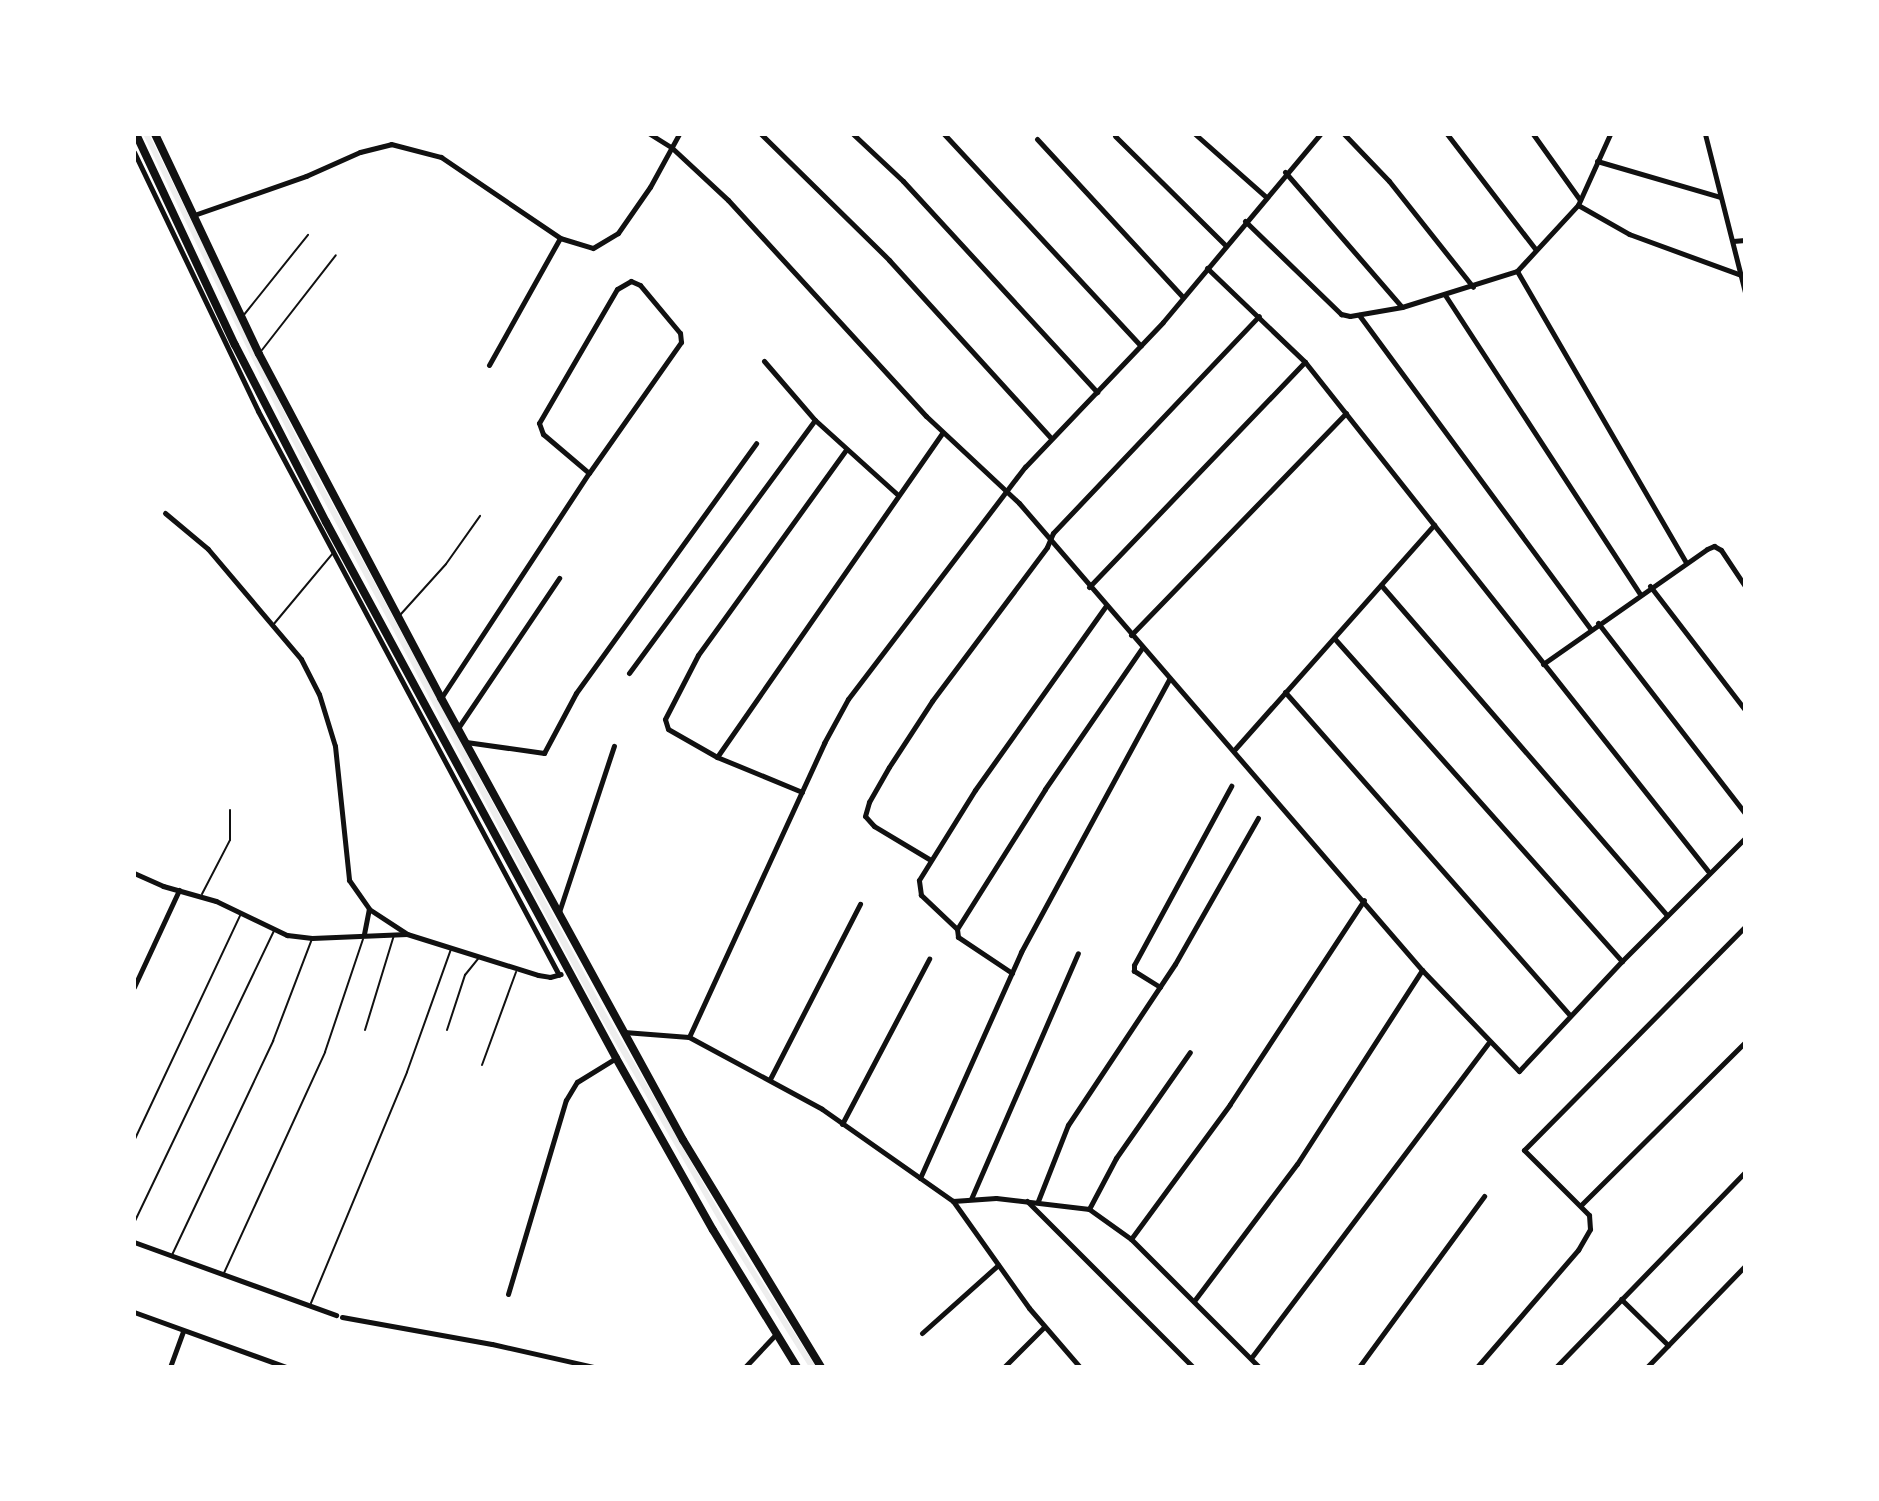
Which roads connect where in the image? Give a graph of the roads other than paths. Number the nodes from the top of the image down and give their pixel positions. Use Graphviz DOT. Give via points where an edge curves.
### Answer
graph roads {
  1 [pos="136,134"];
  2 [pos="155,134"];
  3 [pos="650,134"];
  4 [pos="679,134"];
  5 [pos="761,134"];
  6 [pos="853,134"];
  7 [pos="944,134"];
  8 [pos="1195,134"];
  9 [pos="1320,134"];
  10 [pos="1344,134"];
  11 [pos="1447,134"];
  12 [pos="1533,134"];
  13 [pos="1610,134"];
  14 [pos="1705,134"];
  15 [pos="1115,136"];
  16 [pos="1037,139"];
  17 [pos="671,147"];
  18 [pos="134,152"];
  19 [pos="1597,161"];
  20 [pos="1285,172"];
  21 [pos="1265,196"];
  22 [pos="1720,198"];
  23 [pos="1579,203"];
  24 [pos="193,215"];
  25 [pos="1245,221"];
  26 [pos="308,235"];
  27 [pos="560,238"];
  28 [pos="1745,240"];
  29 [pos="1733,241"];
  30 [pos="1225,245"];
  31 [pos="1536,250"];
  32 [pos="336,255"];
  33 [pos="1207,268"];
  34 [pos="1517,271"];
  35 [pos="1741,275"];
  36 [pos="1473,287"];
  37 [pos="1745,292"];
  38 [pos="1445,295"];
  39 [pos="1183,297"];
  40 [pos="1402,307"];
  41 [pos="1359,315"];
  42 [pos="1259,316"];
  43 [pos="242,318"];
  44 [pos="1141,346"];
  45 [pos="259,354"];
  46 [pos="764,361"];
  47 [pos="1305,362"];
  48 [pos="489,365"];
  49 [pos="1097,392"];
  50 [pos="1346,413"];
  51 [pos="815,420"];
  52 [pos="942,433"];
  53 [pos="1051,438"];
  54 [pos="756,443"];
  55 [pos="846,450"];
  56 [pos="589,473"];
  57 [pos="1006,491"];
  58 [pos="897,494"];
  59 [pos="165,513"];
  60 [pos="480,516"];
  61 [pos="1434,525"];
  62 [pos="1050,540"];
  63 [pos="334,553"];
  64 [pos="1686,562"];
  65 [pos="559,578"];
  66 [pos="1381,585"];
  67 [pos="1650,586"];
  68 [pos="1745,586"];
  69 [pos="1089,587"];
  70 [pos="1639,593"];
  71 [pos="1106,606"];
  72 [pos="397,617"];
  73 [pos="1598,623"];
  74 [pos="273,625"];
  75 [pos="1590,628"];
  76 [pos="1131,635"];
  77 [pos="1334,638"];
  78 [pos="1142,648"];
  79 [pos="1543,664"];
  80 [pos="629,673"];
  81 [pos="1169,679"];
  82 [pos="1285,692"];
  83 [pos="441,698"];
  84 [pos="1745,710"];
  85 [pos="458,728"];
  86 [pos="465,742"];
  87 [pos="614,746"];
  88 [pos="1235,749"];
  89 [pos="717,757"];
  90 [pos="1231,786"];
  91 [pos="802,792"];
  92 [pos="230,810"];
  93 [pos="1745,813"];
  94 [pos="1258,818"];
  95 [pos="1745,838"];
  96 [pos="929,859"];
  97 [pos="1708,871"];
  98 [pos="134,873"];
  99 [pos="179,890"];
  100 [pos="201,895"];
  101 [pos="1364,900"];
  102 [pos="860,904"];
  103 [pos="369,909"];
  104 [pos="241,914"];
  105 [pos="558,914"];
  106 [pos="1667,915"];
  107 [pos="1745,927"];
  108 [pos="957,929"];
  109 [pos="274,930"];
  110 [pos="364,934"];
  111 [pos="394,934"];
  112 [pos="407,934"];
  113 [pos="312,938"];
  114 [pos="452,948"];
  115 [pos="1078,953"];
  116 [pos="482,955"];
  117 [pos="929,959"];
  118 [pos="1622,961"];
  119 [pos="517,967"];
  120 [pos="569,969"];
  121 [pos="1422,970"];
  122 [pos="1012,973"];
  123 [pos="559,975"];
  124 [pos="134,987"];
  125 [pos="1160,987"];
  126 [pos="1570,1015"];
  127 [pos="365,1030"];
  128 [pos="447,1030"];
  129 [pos="623,1032"];
  130 [pos="689,1037"];
  131 [pos="1745,1042"];
  132 [pos="1488,1043"];
  133 [pos="1190,1052"];
  134 [pos="616,1058"];
  135 [pos="482,1065"];
  136 [pos="770,1079"];
  137 [pos="842,1125"];
  138 [pos="134,1141"];
  139 [pos="1745,1172"];
  140 [pos="920,1178"];
  141 [pos="1484,1196"];
  142 [pos="971,1199"];
  143 [pos="1026,1200"];
  144 [pos="953,1201"];
  145 [pos="1038,1201"];
  146 [pos="1581,1205"];
  147 [pos="1089,1209"];
  148 [pos="134,1223"];
  149 [pos="1131,1239"];
  150 [pos="134,1242"];
  151 [pos="171,1256"];
  152 [pos="998,1265"];
  153 [pos="1745,1266"];
  154 [pos="222,1276"];
  155 [pos="508,1294"];
  156 [pos="1621,1299"];
  157 [pos="1194,1301"];
  158 [pos="309,1307"];
  159 [pos="134,1312"];
  160 [pos="1044,1327"];
  161 [pos="183,1331"];
  162 [pos="922,1333"];
  163 [pos="776,1334"];
  164 [pos="1668,1345"];
  165 [pos="1251,1358"];
  166 [pos="170,1367"];
  167 [pos="286,1367"];
  168 [pos="594,1367"];
  169 [pos="745,1367"];
  170 [pos="797,1367"];
  171 [pos="821,1367"];
  172 [pos="1004,1367"];
  173 [pos="1080,1367"];
  174 [pos="1193,1367"];
  175 [pos="1259,1367"];
  176 [pos="1359,1367"];
  177 [pos="1477,1367"];
  178 [pos="1556,1367"];
  179 [pos="1647,1367"];
  1 -- 120 [label="highway" via="287,447"];
  2 -- 24 [label="highway"];
  3 -- 17 [label="street"];
  4 -- 17 [label="street"];
  5 -- 53 [label="street" via="889,260"];
  6 -- 49 [label="street" via="903,181"];
  7 -- 44 [label="street"];
  8 -- 21 [label="street"];
  9 -- 20 [label="street"];
  10 -- 36 [label="street" via="1389,181"];
  11 -- 31 [label="street"];
  12 -- 23 [label="street"];
  13 -- 19 [label="street"];
  14 -- 22 [label="street"];
  15 -- 30 [label="street"];
  16 -- 39 [label="street"];
  17 -- 27 [label="street" via="650,187 610,241 593,248"];
  17 -- 52 [label="street" via="764,237"];
  18 -- 63 [label="street" via="258,411"];
  19 -- 22 [label="street"];
  19 -- 23 [label="street"];
  20 -- 21 [label="street"];
  20 -- 40 [label="street"];
  21 -- 25 [label="street"];
  22 -- 29 [label="street"];
  23 -- 31 [label="street"];
  23 -- 35 [label="street" via="1629,234"];
  24 -- 27 [label="street" via="391,144 426,151 456,165"];
  24 -- 43 [label="highway"];
  25 -- 30 [label="street"];
  25 -- 41 [label="street" via="1341,314"];
  26 -- 43 [label="lane"];
  27 -- 48 [label="street"];
  28 -- 29 [label="street"];
  29 -- 35 [label="street"];
  30 -- 33 [label="street"];
  31 -- 34 [label="street"];
  32 -- 45 [label="lane"];
  33 -- 39 [label="street"];
  33 -- 42 [label="street"];
  34 -- 36 [label="street"];
  34 -- 64 [label="street"];
  35 -- 37 [label="street"];
  36 -- 38 [label="street"];
  38 -- 40 [label="street"];
  38 -- 70 [label="street"];
  39 -- 44 [label="street"];
  40 -- 41 [label="street"];
  41 -- 75 [label="street"];
  42 -- 47 [label="street"];
  42 -- 62 [label="street"];
  43 -- 45 [label="highway"];
  44 -- 49 [label="street"];
  45 -- 72 [label="highway"];
  46 -- 51 [label="street"];
  47 -- 50 [label="street"];
  47 -- 69 [label="street"];
  49 -- 53 [label="street"];
  50 -- 61 [label="street"];
  50 -- 76 [label="street"];
  51 -- 55 [label="street"];
  51 -- 80 [label="street"];
  52 -- 57 [label="street"];
  52 -- 58 [label="street"];
  53 -- 57 [label="street"];
  54 -- 86 [label="street" via="576,693 544,753"];
  55 -- 58 [label="street"];
  55 -- 89 [label="street" via="698,655 667,714 668,729"];
  56 -- 56 [label="street" via="547,439 539,423 617,289 631,281 680,333 681,342"];
  56 -- 83 [label="street"];
  57 -- 62 [label="street"];
  57 -- 91 [label="street" via="848,699"];
  58 -- 89 [label="street"];
  59 -- 74 [label="street" via="208,549"];
  60 -- 72 [label="lane" via="446,564"];
  61 -- 66 [label="street"];
  61 -- 79 [label="street"];
  62 -- 69 [label="street"];
  62 -- 96 [label="street" via="917,723 865,809 869,822"];
  63 -- 74 [label="lane"];
  63 -- 123 [label="street"];
  64 -- 67 [label="street"];
  64 -- 68 [label="street" via="1718,547"];
  65 -- 85 [label="street"];
  66 -- 77 [label="street"];
  66 -- 106 [label="street"];
  67 -- 70 [label="street"];
  67 -- 84 [label="street"];
  69 -- 71 [label="street"];
  70 -- 73 [label="street"];
  71 -- 76 [label="street"];
  71 -- 96 [label="street"];
  72 -- 83 [label="highway"];
  73 -- 75 [label="street"];
  73 -- 93 [label="street"];
  74 -- 103 [label="street" via="301,659 319,694 335,746 346,866 355,892"];
  75 -- 79 [label="street"];
  76 -- 78 [label="street"];
  77 -- 82 [label="street"];
  77 -- 118 [label="street"];
  78 -- 81 [label="street"];
  78 -- 108 [label="street"];
  79 -- 97 [label="street"];
  81 -- 88 [label="street"];
  81 -- 122 [label="street"];
  82 -- 88 [label="street"];
  82 -- 126 [label="street"];
  83 -- 85 [label="highway"];
  85 -- 86 [label="highway"];
  86 -- 105 [label="highway"];
  87 -- 105 [label="street"];
  88 -- 101 [label="street"];
  89 -- 91 [label="street"];
  90 -- 125 [label="street" via="1134,965 1134,971"];
  91 -- 130 [label="street"];
  92 -- 100 [label="lane" via="230,840"];
  94 -- 125 [label="street"];
  95 -- 97 [label="street"];
  96 -- 108 [label="street" via="918,889"];
  97 -- 106 [label="street"];
  98 -- 99 [label="street"];
  99 -- 100 [label="street"];
  99 -- 124 [label="street"];
  100 -- 104 [label="street"];
  101 -- 121 [label="street"];
  101 -- 149 [label="street" via="1230,1104"];
  102 -- 136 [label="street"];
  103 -- 110 [label="street"];
  103 -- 112 [label="street"];
  104 -- 109 [label="street"];
  104 -- 138 [label="lane"];
  105 -- 129 [label="highway"];
  106 -- 118 [label="street"];
  107 -- 146 [label="street" via="1524,1150"];
  108 -- 122 [label="street" via="964,941"];
  109 -- 113 [label="street"];
  109 -- 148 [label="lane"];
  110 -- 111 [label="street"];
  110 -- 113 [label="street"];
  110 -- 154 [label="lane" via="325,1052"];
  111 -- 112 [label="street"];
  111 -- 127 [label="lane"];
  112 -- 114 [label="street"];
  113 -- 151 [label="lane" via="282,1021"];
  114 -- 116 [label="street"];
  114 -- 158 [label="lane" via="407,1072"];
  115 -- 142 [label="street"];
  116 -- 119 [label="street"];
  116 -- 128 [label="lane" via="465,975"];
  117 -- 137 [label="street"];
  118 -- 126 [label="street"];
  119 -- 123 [label="street"];
  119 -- 135 [label="lane"];
  120 -- 123 [label="street"];
  120 -- 134 [label="highway"];
  121 -- 132 [label="street"];
  121 -- 157 [label="street" via="1297,1164"];
  122 -- 140 [label="street"];
  125 -- 145 [label="street" via="1068,1125"];
  126 -- 132 [label="street" via="1519,1071"];
  129 -- 130 [label="street"];
  129 -- 171 [label="highway"];
  130 -- 136 [label="street"];
  131 -- 146 [label="street"];
  132 -- 165 [label="street"];
  133 -- 147 [label="street" via="1116,1158"];
  134 -- 155 [label="street" via="577,1082 566,1100"];
  134 -- 163 [label="highway"];
  136 -- 137 [label="street"];
  137 -- 140 [label="street"];
  139 -- 156 [label="street"];
  140 -- 144 [label="street"];
  141 -- 176 [label="street"];
  142 -- 143 [label="street"];
  142 -- 144 [label="street"];
  143 -- 145 [label="street"];
  143 -- 174 [label="street"];
  144 -- 152 [label="street"];
  145 -- 147 [label="street"];
  146 -- 177 [label="street" via="1591,1222 1586,1238"];
  147 -- 149 [label="street"];
  149 -- 157 [label="street"];
  150 -- 151 [label="street"];
  151 -- 154 [label="street"];
  152 -- 160 [label="street"];
  152 -- 162 [label="street"];
  153 -- 164 [label="street"];
  154 -- 158 [label="street"];
  156 -- 164 [label="street"];
  156 -- 178 [label="street"];
  157 -- 165 [label="street"];
  158 -- 168 [label="street"];
  159 -- 161 [label="street"];
  160 -- 172 [label="street"];
  160 -- 173 [label="street"];
  161 -- 166 [label="street"];
  161 -- 167 [label="street"];
  163 -- 169 [label="street"];
  163 -- 170 [label="highway"];
  164 -- 179 [label="street"];
  165 -- 175 [label="street"];
}
